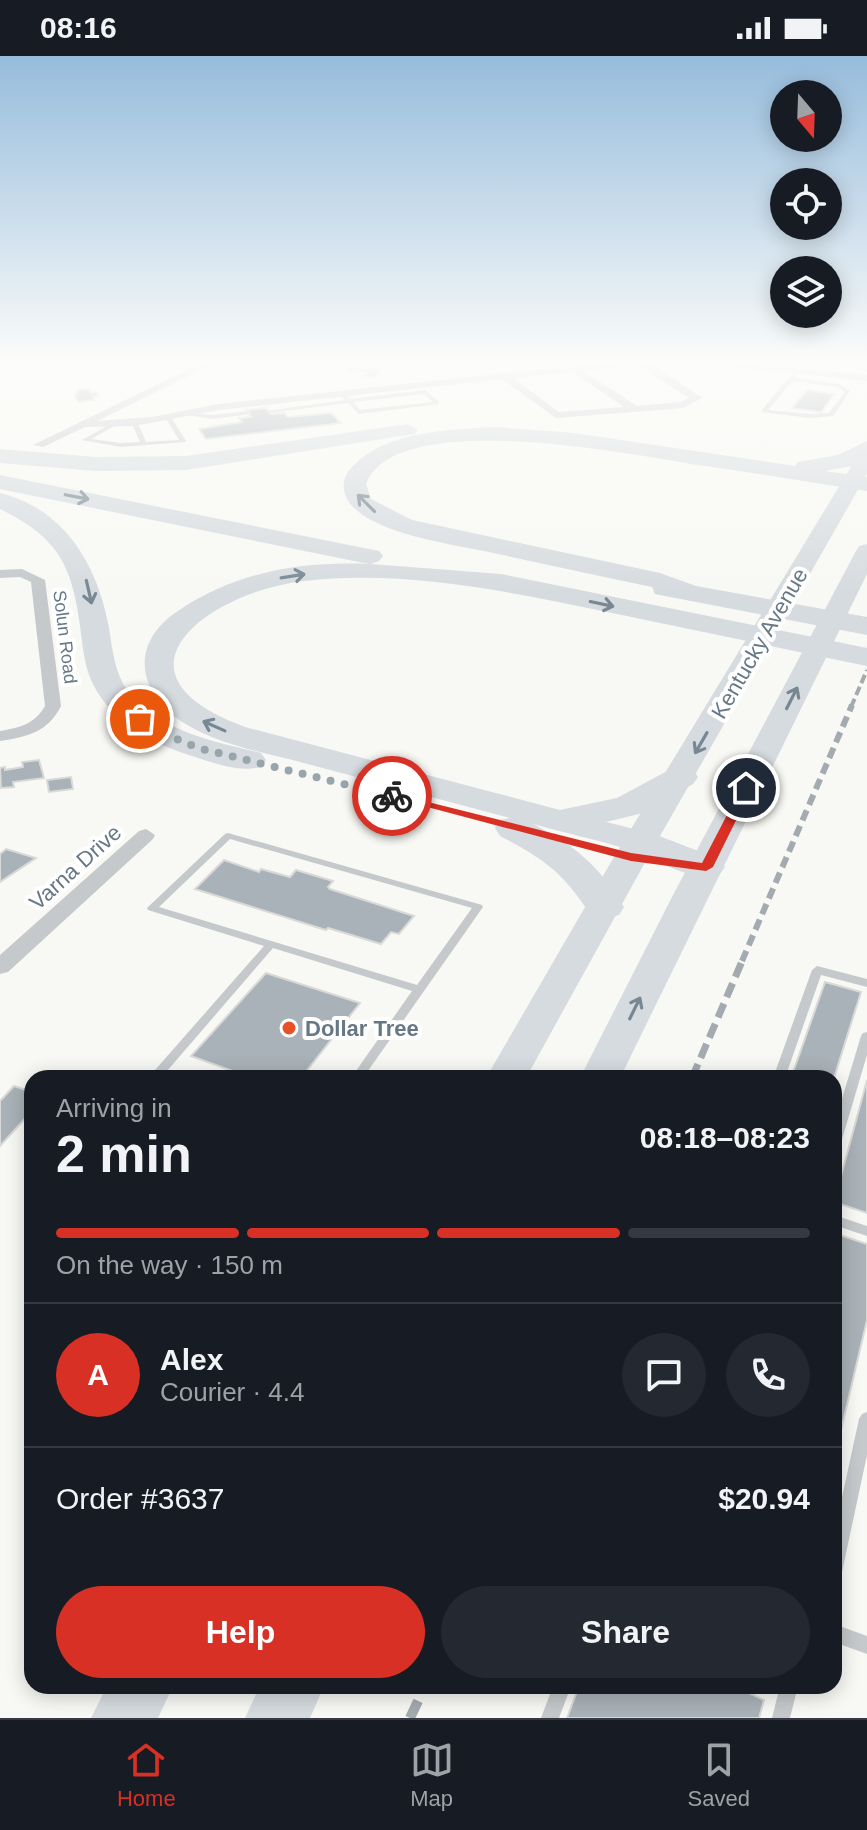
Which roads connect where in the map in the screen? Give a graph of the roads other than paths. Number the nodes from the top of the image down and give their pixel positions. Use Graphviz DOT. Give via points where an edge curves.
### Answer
graph roads {
  1 [pos="55,438"];
  2 [pos="89,438"];
  3 [pos="141,438"];
  4 [pos="181,438"];
  5 [pos="360,438"];
  6 [pos="442,438"];
  7 [pos="555,438"];
  8 [pos="602,438"];
  9 [pos="144,444"];
  10 [pos="39,445"];
  11 [pos="867,448"];
  12 [pos="0,458"];
  13 [pos="787,466"];
  14 [pos="858,481"];
  15 [pos="0,482"];
  16 [pos="0,500"];
  17 [pos="867,551"];
  18 [pos="7,573"];
  19 [pos="526,587"];
  20 [pos="688,592"];
  21 [pos="867,626"];
  22 [pos="867,657"];
  23 [pos="0,736"];
  24 [pos="681,777"];
  25 [pos="551,819"];
  26 [pos="513,828"];
  27 [pos="146,835"];
  28 [pos="636,850"];
  29 [pos="706,867"];
  30 [pos="605,907"];
  31 [pos="270,945"];
  32 [pos="0,967"];
  33 [pos="867,983"];
  34 [pos="420,990"];
  35 [pos="867,1036"];
  36 [pos="161,1070"];
  37 [pos="363,1070"];
  38 [pos="511,1070"];
  39 [pos="604,1070"];
  40 [pos="782,1070"];
  41 [pos="842,1119"];
  42 [pos="842,1223"];
  43 [pos="867,1231"];
  44 [pos="867,1419"];
  45 [pos="842,1535"];
  46 [pos="842,1636"];
  47 [pos="867,1645"];
  48 [pos="138,1694"];
  49 [pos="290,1694"];
  50 [pos="559,1694"];
  51 [pos="786,1694"];
  52 [pos="122,1718"];
  53 [pos="276,1718"];
  54 [pos="550,1718"];
  55 [pos="781,1718"];
  1 -- 10 [label="street"];
  2 -- 9 [label="lane" via="85,440"];
  3 -- 9 [label="lane"];
  4 -- 9 [label="lane" via="183,441"];
  5 -- 12 [label="highway" via="186,463"];
  20 -- 6 [label="highway, one-way" via="660,581 404,526 363,504 354,484 375,457"];
  7 -- 14 [label="highway, one-way" via="748,467 827,490"];
  8 -- 13 [label="highway"];
  11 -- 13 [label="highway" via="836,464"];
  12 -- 20 [label="highway"];
  13 -- 14 [label="highway"];
  14 -- 24 [label="main road, Kentucky Avenue, one-way"];
  15 -- 19 [label="highway, one-way"];
  16 -- 26 [label="highway, one-way" via="42,523 73,555 89,588 104,677 118,699 150,726 198,748"];
  29 -- 17 [label="main road, one-way"];
  18 -- 23 [label="street, Solun Road" via="38,580 53,706 47,720 22,733"];
  19 -- 22 [label="highway, one-way"];
  25 -- 19 [label="highway, one-way" via="222,730 181,706 159,669 165,640 183,620 220,597 267,581 376,571"];
  20 -- 21 [label="highway"];
  24 -- 25 [label="highway" via="617,811"];
  24 -- 28 [label="main road, Kentucky Avenue"];
  25 -- 28 [label="highway"];
  26 -- 28 [label="highway"];
  26 -- 30 [label="highway" via="579,867"];
  27 -- 32 [label="street, Varna Drive"];
  28 -- 29 [label="highway"];
  28 -- 30 [label="main road, Kentucky Avenue"];
  39 -- 29 [label="main road, one-way"];
  30 -- 38 [label="main road, Kentucky Avenue"];
  31 -- 34 [label="lane"];
  31 -- 34 [label="lane" via="152,908 228,836 478,907"];
  31 -- 36 [label="lane"];
  33 -- 40 [label="lane" via="817,970"];
  34 -- 37 [label="lane"];
  35 -- 41 [label="lane"];
  42 -- 43 [label="lane"];
  44 -- 45 [label="lane"];
  46 -- 47 [label="lane"];
  48 -- 52 [label="main road"];
  49 -- 53 [label="main road"];
  50 -- 54 [label="lane"];
  51 -- 55 [label="lane"];
}
